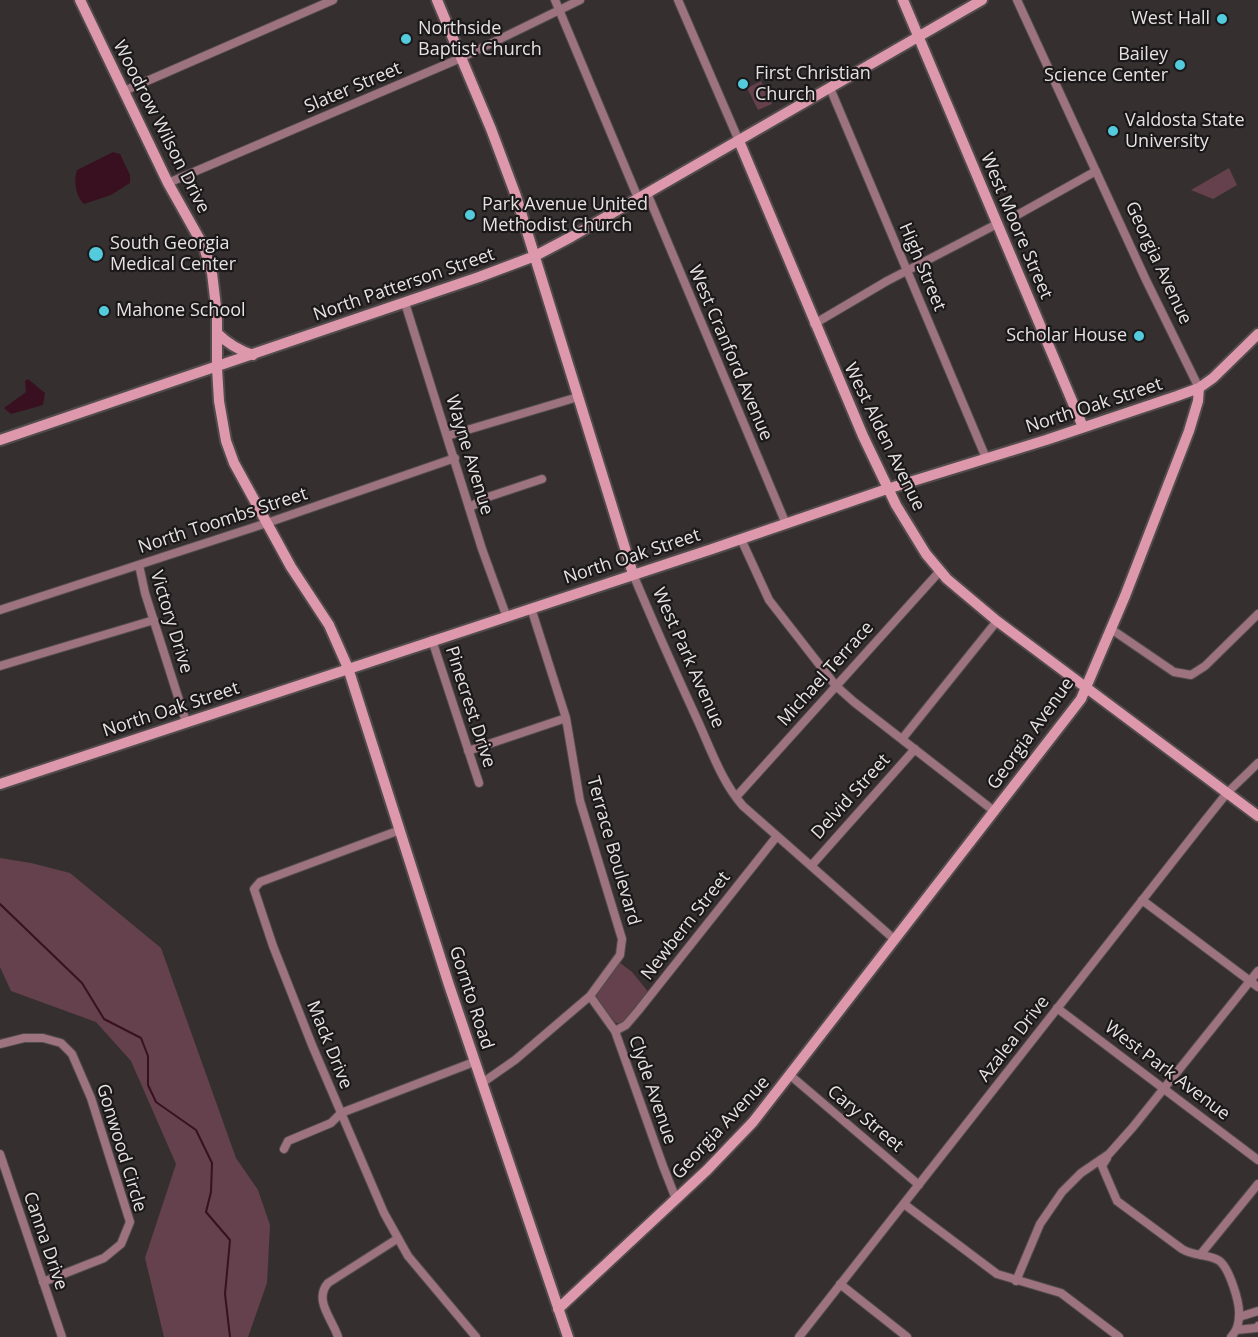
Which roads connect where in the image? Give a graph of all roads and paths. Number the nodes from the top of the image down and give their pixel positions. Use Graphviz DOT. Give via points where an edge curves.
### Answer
graph roads {
  1 [pos="80,0"];
  2 [pos="333,0"];
  3 [pos="437,0"];
  4 [pos="555,0"];
  5 [pos="580,0"];
  6 [pos="678,0"];
  7 [pos="903,0"];
  8 [pos="982,0"];
  9 [pos="1017,0"];
  10 [pos="559,10"];
  11 [pos="919,38"];
  12 [pos="461,58"];
  13 [pos="830,88"];
  14 [pos="124,92"];
  15 [pos="739,141"];
  16 [pos="1096,171"];
  17 [pos="168,183"];
  18 [pos="642,196"];
  19 [pos="1019,214"];
  20 [pos="997,224"];
  21 [pos="535,256"];
  22 [pos="907,270"];
  23 [pos="405,303"];
  24 [pos="814,324"];
  25 [pos="217,333"];
  26 [pos="1258,334"];
  27 [pos="254,355"];
  28 [pos="217,368"];
  29 [pos="1199,388"];
  30 [pos="578,397"];
  31 [pos="1083,427"];
  32 [pos="447,436"];
  33 [pos="0,440"];
  34 [pos="986,458"];
  35 [pos="455,459"];
  36 [pos="542,479"];
  37 [pos="887,489"];
  38 [pos="470,508"];
  39 [pos="267,523"];
  40 [pos="786,524"];
  41 [pos="741,539"];
  42 [pos="139,565"];
  43 [pos="940,571"];
  44 [pos="633,574"];
  45 [pos="531,608"];
  46 [pos="0,610"];
  47 [pos="1258,614"];
  48 [pos="506,615"];
  49 [pos="154,620"];
  50 [pos="997,621"];
  51 [pos="1111,629"];
  52 [pos="432,640"];
  53 [pos="0,666"];
  54 [pos="348,668"];
  55 [pos="836,686"];
  56 [pos="1086,688"];
  57 [pos="566,718"];
  58 [pos="186,722"];
  59 [pos="902,739"];
  60 [pos="915,749"];
  61 [pos="468,751"];
  62 [pos="1258,763"];
  63 [pos="479,783"];
  64 [pos="0,784"];
  65 [pos="1227,793"];
  66 [pos="736,797"];
  67 [pos="994,811"];
  68 [pos="1258,816"];
  69 [pos="400,830"];
  70 [pos="777,836"];
  71 [pos="811,866"];
  72 [pos="1142,900"];
  73 [pos="894,939"];
  74 [pos="1258,971"];
  75 [pos="1250,981"];
  76 [pos="1258,987"];
  77 [pos="590,996"];
  78 [pos="1057,1008"];
  79 [pos="615,1031"];
  80 [pos="0,1044"];
  81 [pos="474,1062"];
  82 [pos="791,1076"];
  83 [pos="482,1083"];
  84 [pos="1164,1089"];
  85 [pos="341,1113"];
  86 [pos="284,1149"];
  87 [pos="0,1154"];
  88 [pos="1109,1154"];
  89 [pos="1258,1160"];
  90 [pos="1258,1184"];
  91 [pos="920,1185"];
  92 [pos="676,1199"];
  93 [pos="904,1204"];
  94 [pos="398,1239"];
  95 [pos="1200,1256"];
  96 [pos="1016,1281"];
  97 [pos="43,1282"];
  98 [pos="840,1284"];
  99 [pos="558,1309"];
  100 [pos="1258,1311"];
  101 [pos="1239,1317"];
  102 [pos="1258,1326"];
  103 [pos="1234,1334"];
  104 [pos="565,1336"];
  105 [pos="62,1337"];
  106 [pos="338,1337"];
  107 [pos="476,1337"];
  108 [pos="799,1337"];
  109 [pos="907,1337"];
  110 [pos="1119,1337"];
  1 -- 14 [label="street, Woodrow Wilson Drive"];
  2 -- 14 [label="street"];
  3 -- 12 [label="street, West Park Avenue"];
  4 -- 10 [label="street, West Cranford Avenue"];
  5 -- 10 [label="street, Slater Street"];
  6 -- 15 [label="street"];
  7 -- 11 [label="street, West Moore Street"];
  8 -- 11 [label="street, North Patterson Street"];
  9 -- 16 [label="street, Georgia Avenue"];
  10 -- 12 [label="street, Slater Street"];
  10 -- 18 [label="street, West Cranford Avenue"];
  11 -- 13 [label="street, North Patterson Street"];
  11 -- 20 [label="street, West Moore Street"];
  12 -- 17 [label="street, Slater Street"];
  12 -- 21 [label="street, West Park Avenue" via="505,163"];
  13 -- 15 [label="street, North Patterson Street"];
  13 -- 22 [label="street, High Street"];
  14 -- 17 [label="street, Woodrow Wilson Drive"];
  15 -- 18 [label="street, North Patterson Street"];
  15 -- 24 [label="street, West Alden Avenue"];
  16 -- 19 [label="street"];
  16 -- 29 [label="street, Georgia Avenue"];
  17 -- 25 [label="street, Woodrow Wilson Drive" via="204,247 212,273"];
  18 -- 21 [label="street, North Patterson Street"];
  18 -- 40 [label="street, West Cranford Avenue"];
  20 -- 22 [label="street"];
  20 -- 31 [label="street, West Moore Street"];
  21 -- 23 [label="street, North Patterson Street"];
  21 -- 30 [label="street, West Park Avenue"];
  22 -- 24 [label="street"];
  22 -- 34 [label="street, High Street"];
  23 -- 27 [label="street, North Patterson Street"];
  23 -- 32 [label="street, Wayne Avenue"];
  24 -- 37 [label="street, West Alden Avenue"];
  25 -- 27 [label="street" via="229,345"];
  25 -- 28 [label="street, Woodrow Wilson Drive"];
  26 -- 29 [label="street, North Oak Street"];
  27 -- 28 [label="street, North Patterson Street"];
  28 -- 33 [label="street, North Patterson Street"];
  28 -- 39 [label="street, Woodrow Wilson Drive" via="226,441"];
  29 -- 31 [label="street, North Oak Street"];
  29 -- 51 [label="street, Georgia Avenue" via="1189,430"];
  30 -- 32 [label="street"];
  30 -- 44 [label="street, West Park Avenue"];
  31 -- 34 [label="street, North Oak Street"];
  32 -- 35 [label="street, Wayne Avenue"];
  34 -- 37 [label="street, North Oak Street"];
  35 -- 38 [label="street, Wayne Avenue"];
  35 -- 39 [label="street, North Toombs Street"];
  36 -- 38 [label="street" via="485,498"];
  37 -- 40 [label="street, North Oak Street"];
  37 -- 43 [label="street, West Alden Avenue"];
  38 -- 48 [label="street, Wayne Avenue"];
  39 -- 42 [label="street, North Toombs Street"];
  39 -- 54 [label="street, Woodrow Wilson Drive" via="329,626"];
  40 -- 41 [label="street, North Oak Street"];
  41 -- 44 [label="street, North Oak Street"];
  41 -- 55 [label="street" via="769,600"];
  42 -- 46 [label="street, North Toombs Street"];
  42 -- 49 [label="street, Victory Drive"];
  43 -- 50 [label="street, West Alden Avenue"];
  43 -- 55 [label="street, Michael Terrace"];
  44 -- 45 [label="street, North Oak Street"];
  44 -- 66 [label="street, West Park Avenue" via="698,722"];
  45 -- 48 [label="street, North Oak Street"];
  45 -- 57 [label="street, Terrace Boulevard"];
  47 -- 51 [label="street" via="1191,675 1174,672"];
  48 -- 52 [label="street, North Oak Street"];
  49 -- 53 [label="street"];
  49 -- 58 [label="street, Victory Drive"];
  50 -- 56 [label="street, West Alden Avenue"];
  50 -- 59 [label="street, Delvid Street"];
  51 -- 56 [label="street, Georgia Avenue"];
  52 -- 54 [label="street, North Oak Street"];
  52 -- 61 [label="street, Pinecrest Drive"];
  54 -- 58 [label="street, North Oak Street"];
  54 -- 69 [label="street, Gornto Road"];
  55 -- 59 [label="street"];
  55 -- 66 [label="street, Michael Terrace"];
  56 -- 65 [label="street, West Alden Avenue"];
  56 -- 67 [label="street, Georgia Avenue"];
  57 -- 61 [label="street"];
  57 -- 77 [label="street, Terrace Boulevard" via="580,801 622,939 620,955"];
  58 -- 64 [label="street, North Oak Street"];
  59 -- 60 [label="street"];
  60 -- 67 [label="street"];
  60 -- 71 [label="street, Delvid Street"];
  61 -- 63 [label="street, Pinecrest Drive"];
  62 -- 65 [label="street, Azalea Drive"];
  65 -- 68 [label="street, West Alden Avenue"];
  65 -- 72 [label="street, Azalea Drive"];
  66 -- 70 [label="street, West Park Avenue"];
  67 -- 73 [label="street, Georgia Avenue"];
  69 -- 81 [label="street, Gornto Road"];
  69 -- 85 [label="street, Mack Drive" via="260,882 254,889"];
  70 -- 71 [label="street, West Park Avenue"];
  70 -- 79 [label="street, Newbern Street" via="638,1011"];
  71 -- 73 [label="street, West Park Avenue"];
  72 -- 75 [label="street"];
  72 -- 78 [label="street, Azalea Drive"];
  73 -- 82 [label="street, Georgia Avenue"];
  74 -- 75 [label="street"];
  75 -- 76 [label="street"];
  75 -- 84 [label="street"];
  77 -- 79 [label="street, Clyde Avenue"];
  77 -- 83 [label="street, Terrace Boulevard"];
  78 -- 84 [label="street, West Park Avenue"];
  78 -- 91 [label="street, Azalea Drive"];
  79 -- 92 [label="street, Clyde Avenue"];
  80 -- 97 [label="street, Gonwood Circle" via="43,1038 61,1044 72,1054 91,1098 130,1222 121,1244 104,1258"];
  81 -- 83 [label="street, Gornto Road"];
  81 -- 85 [label="street"];
  82 -- 91 [label="street, Cary Street"];
  82 -- 92 [label="street, Georgia Avenue" via="734,1144"];
  83 -- 99 [label="street, Gornto Road"];
  84 -- 88 [label="street"];
  84 -- 89 [label="street, West Park Avenue"];
  85 -- 86 [label="street" via="331,1124 288,1141"];
  85 -- 94 [label="street, Mack Drive"];
  87 -- 97 [label="street, Canna Drive"];
  88 -- 95 [label="street" via="1102,1166 1117,1201 1182,1249"];
  88 -- 96 [label="street" via="1062,1192 1040,1224"];
  90 -- 95 [label="street"];
  91 -- 93 [label="street, Azalea Drive"];
  92 -- 99 [label="street, Georgia Avenue"];
  93 -- 96 [label="street" via="997,1274"];
  93 -- 98 [label="street, Azalea Drive"];
  94 -- 106 [label="street" via="324,1287 322,1298"];
  94 -- 107 [label="street, Mack Drive"];
  95 -- 101 [label="street" via="1218,1260 1227,1268"];
  96 -- 110 [label="street" via="1061,1293"];
  97 -- 105 [label="street, Canna Drive"];
  98 -- 108 [label="street, Azalea Drive"];
  98 -- 109 [label="street"];
  99 -- 104 [label="street, Gornto Road"];
  100 -- 101 [label="street"];
  101 -- 103 [label="street"];
  102 -- 103 [label="street"];
}
